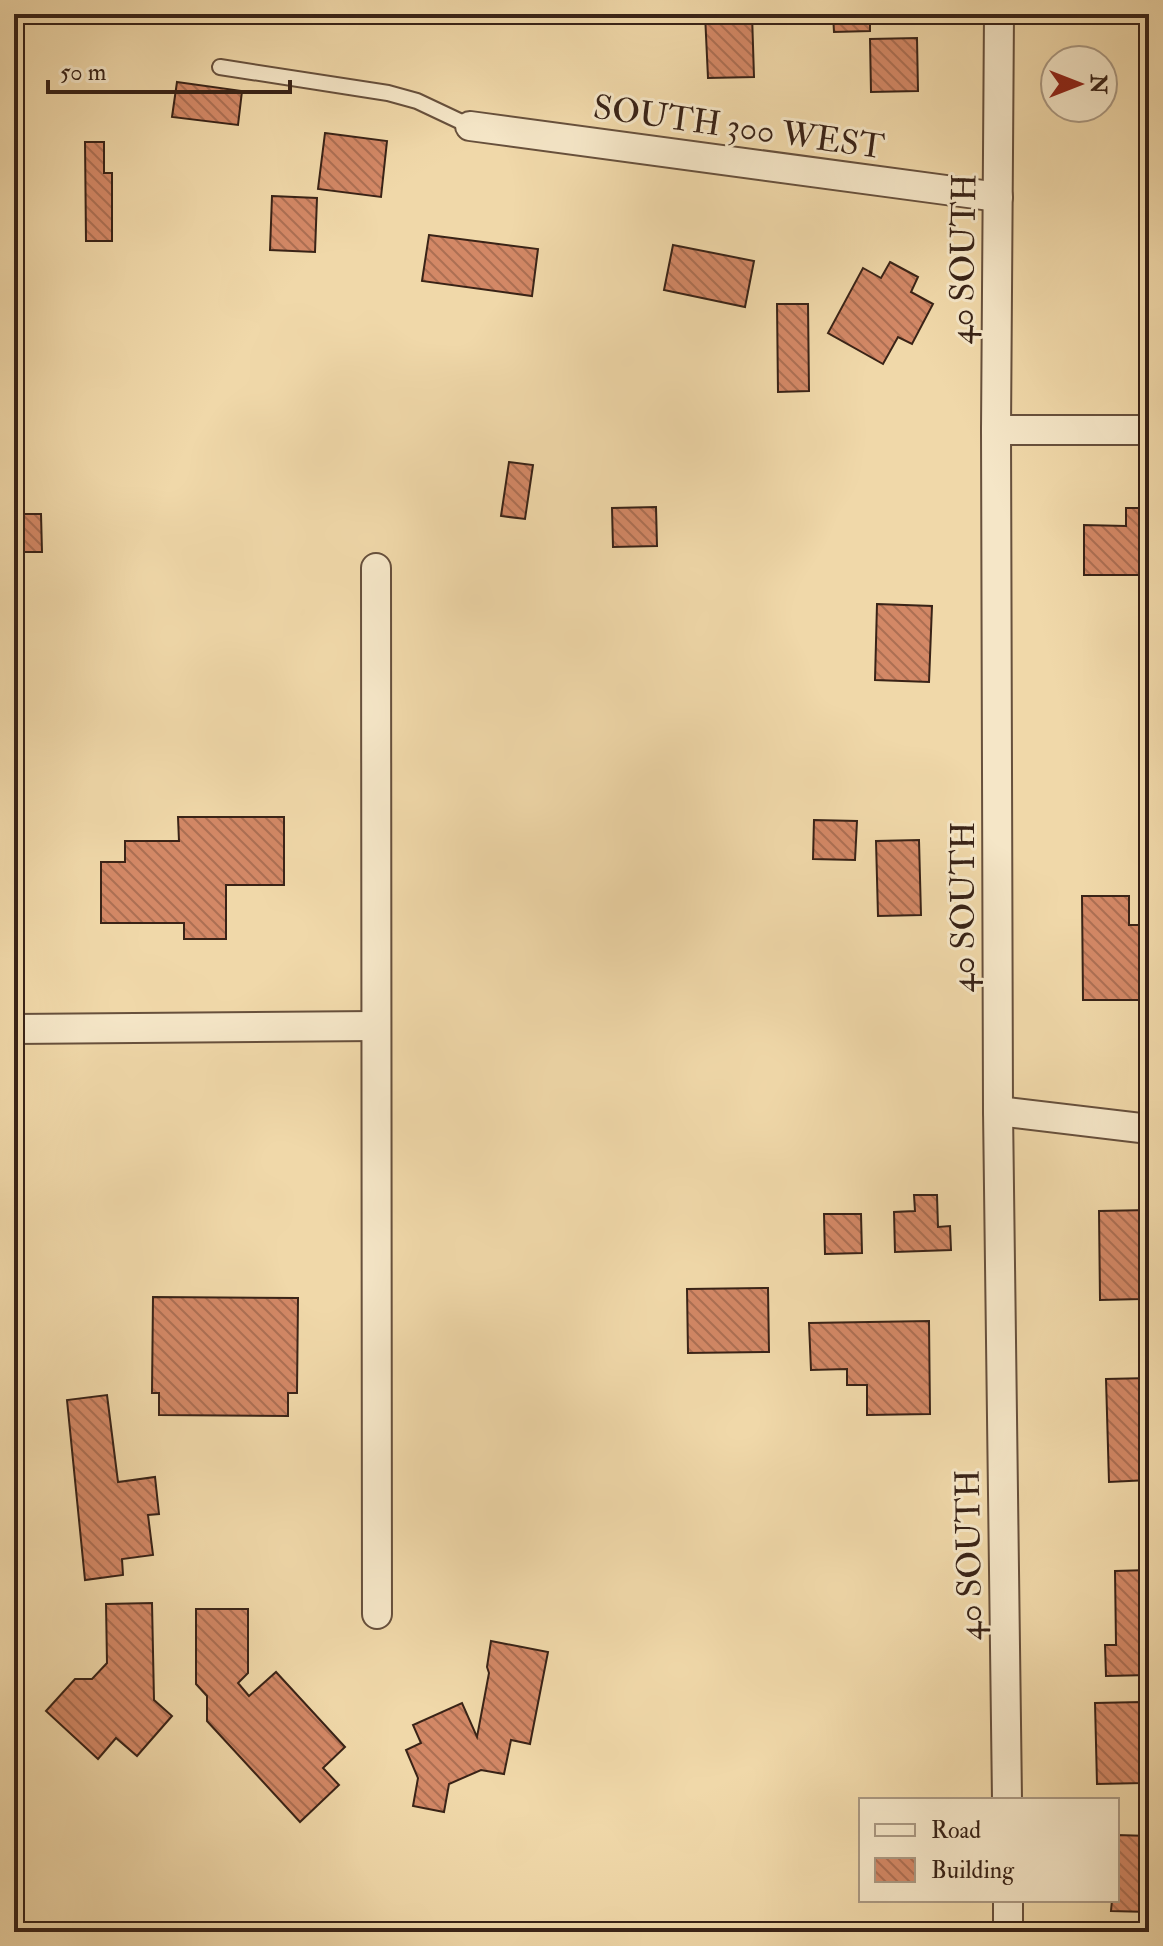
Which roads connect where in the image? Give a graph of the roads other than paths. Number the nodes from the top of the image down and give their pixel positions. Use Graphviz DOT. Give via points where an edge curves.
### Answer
graph roads {
  1 [pos="999,14"];
  2 [pos="220,67"];
  3 [pos="470,126"];
  4 [pos="998,197"];
  5 [pos="996,430"];
  6 [pos="1149,430"];
  7 [pos="376,568"];
  8 [pos="375,1026"];
  9 [pos="14,1029"];
  10 [pos="998,1111"];
  11 [pos="1149,1129"];
  12 [pos="377,1614"];
  13 [pos="1007,1798"];
  14 [pos="1008,1902"];
  15 [pos="1008,1932"];
  1 -- 4 [label="street, 40 SOUTH"];
  2 -- 3 [label="lane" via="388,93"];
  3 -- 4 [label="street, SOUTH 300 WEST"];
  4 -- 5 [label="street, 40 SOUTH"];
  5 -- 6 [label="street"];
  5 -- 10 [label="street, 40 SOUTH"];
  7 -- 8 [label="street"];
  8 -- 9 [label="street"];
  8 -- 12 [label="street"];
  10 -- 11 [label="street"];
  10 -- 13 [label="street, 40 SOUTH"];
  14 -- 15 [label="street"];
}
